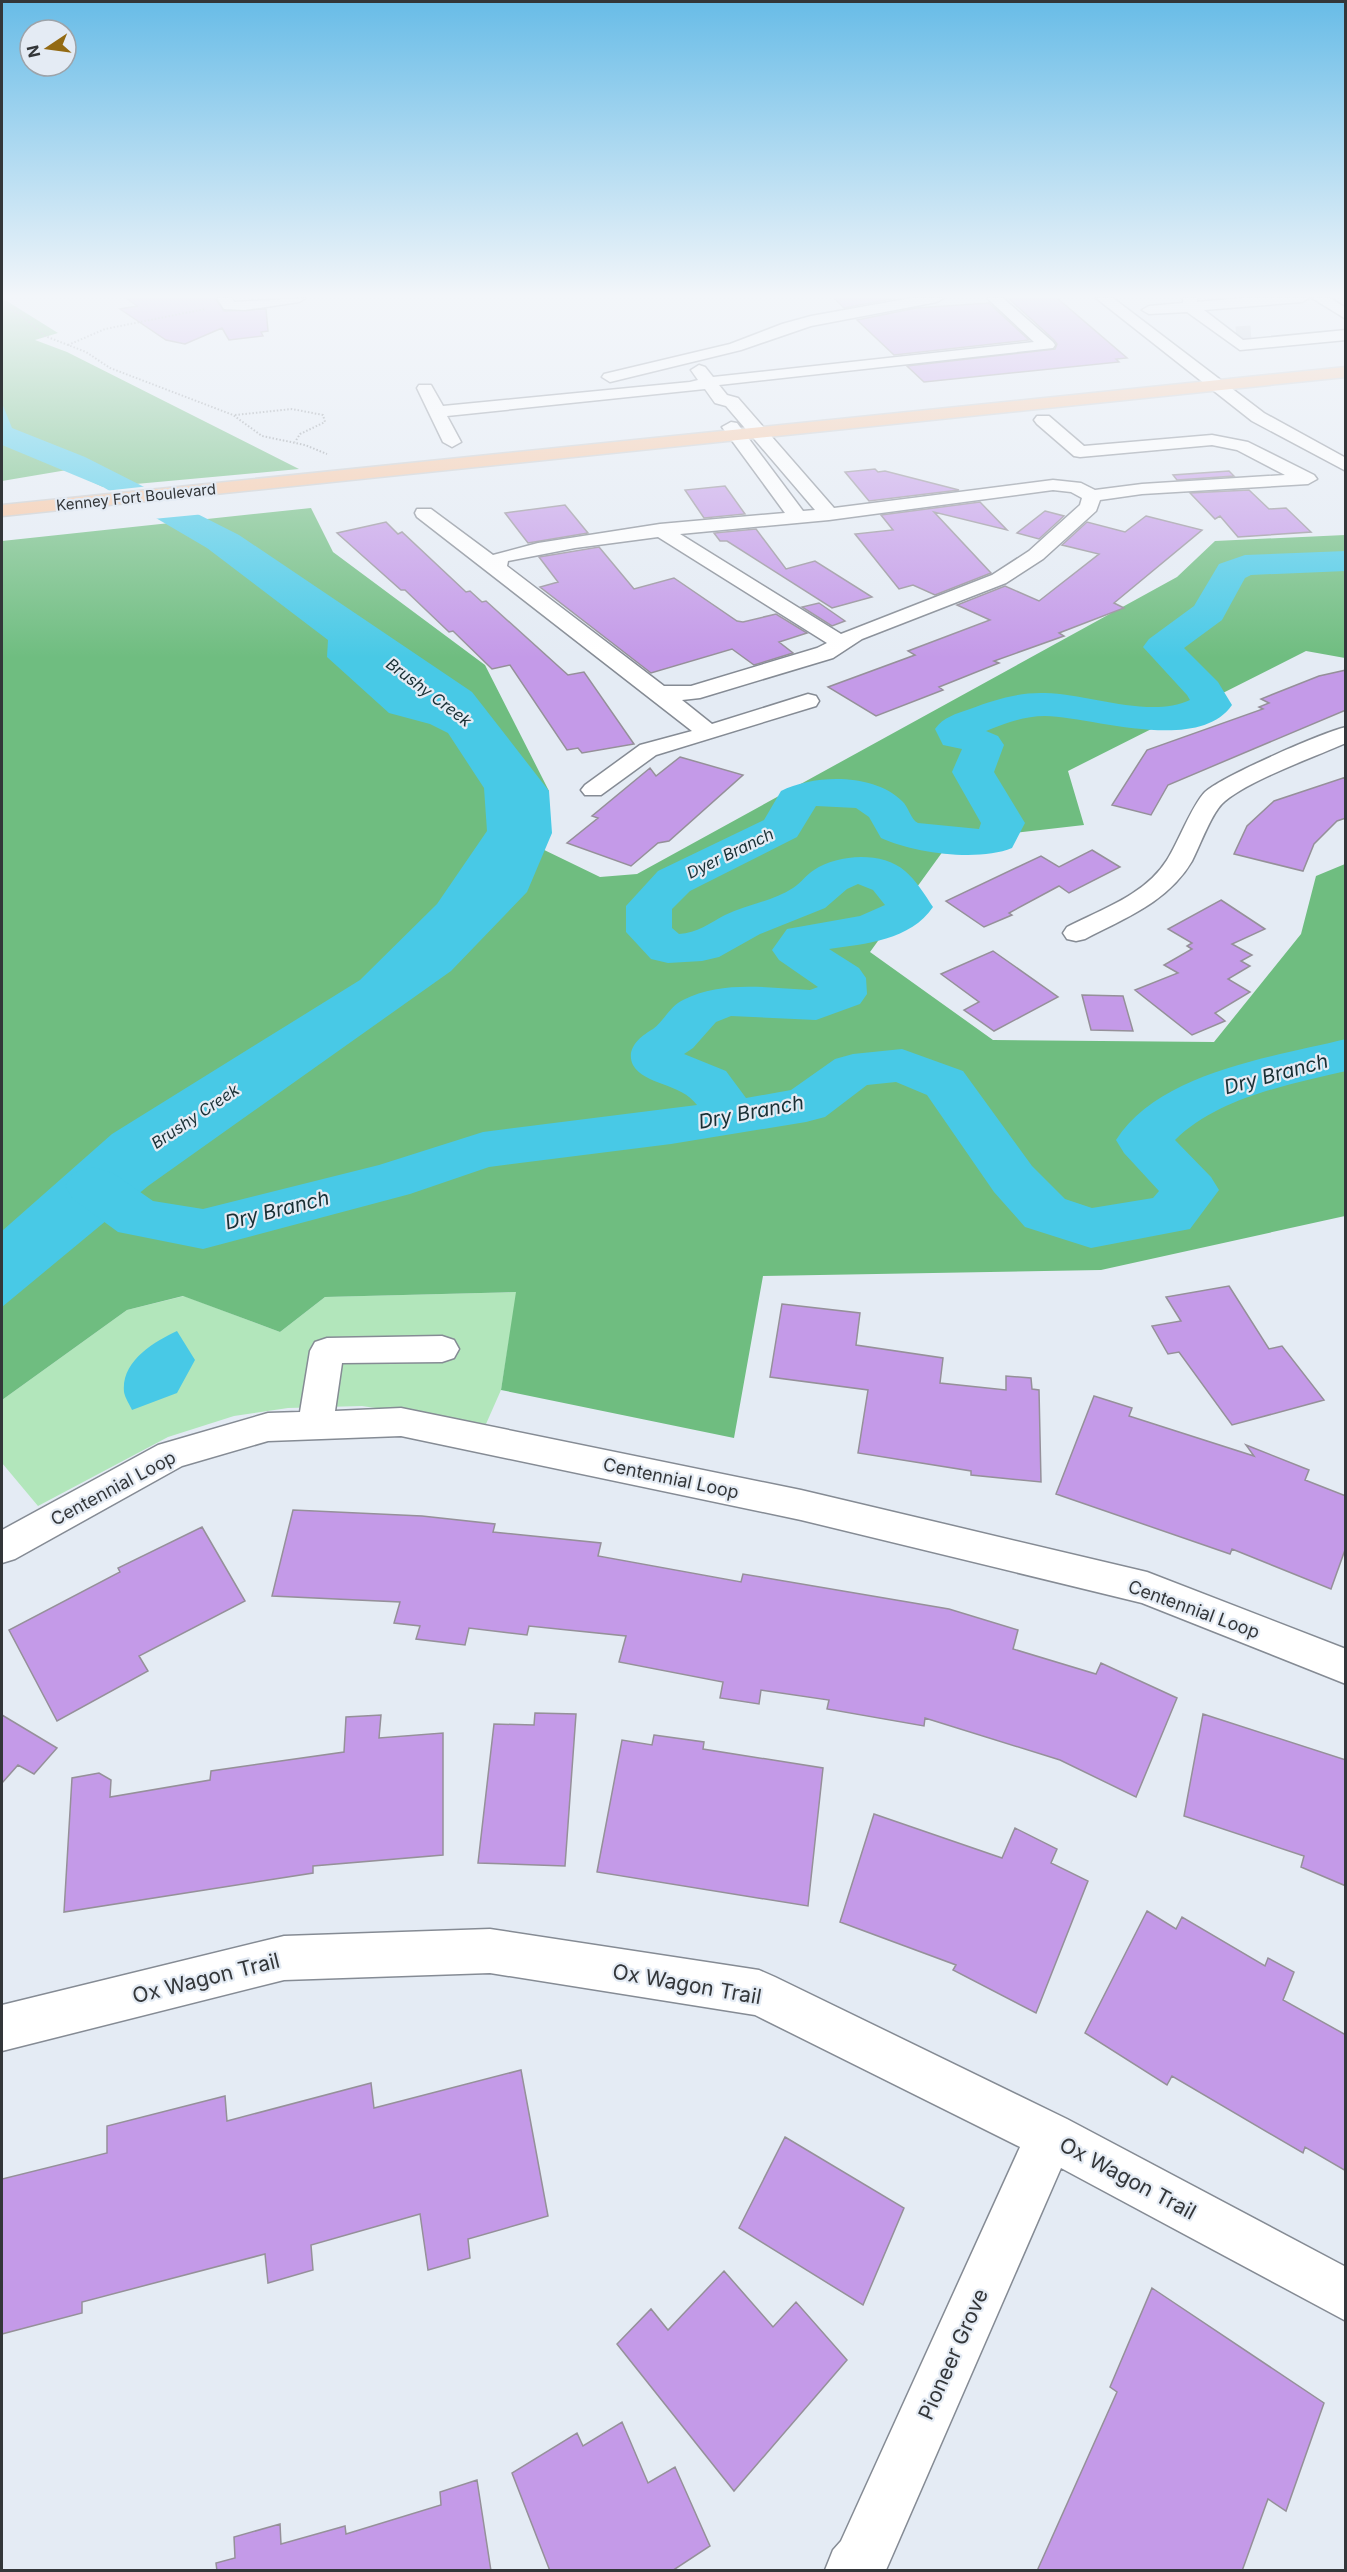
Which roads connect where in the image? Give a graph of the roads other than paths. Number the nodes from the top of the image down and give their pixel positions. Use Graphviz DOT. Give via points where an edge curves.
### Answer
graph roads {
  1 [pos="440,418"];
  2 [pos="725,418"];
  3 [pos="747,418"];
  4 [pos="898,418"];
  5 [pos="1062,418"];
  6 [pos="1260,418"];
  7 [pos="1043,420"];
  8 [pos="1303,423"];
  9 [pos="760,432"];
  10 [pos="736,435"];
  11 [pos="452,442"];
  12 [pos="1346,447"];
  13 [pos="774,448"];
  14 [pos="747,450"];
  15 [pos="1346,466"];
  16 [pos="1346,474"];
  17 [pos="1307,479"];
  18 [pos="353,482"];
  19 [pos="1092,496"];
  20 [pos="2,511"];
  21 [pos="424,513"];
  22 [pos="829,514"];
  23 [pos="798,517"];
  24 [pos="2,525"];
  25 [pos="660,530"];
  26 [pos="498,568"];
  27 [pos="841,643"];
  28 [pos="660,693"];
  29 [pos="808,701"];
  30 [pos="709,733"];
  31 [pos="1346,734"];
  32 [pos="1321,746"];
  33 [pos="1346,757"];
  34 [pos="593,790"];
  35 [pos="1076,933"];
  36 [pos="442,1349"];
  37 [pos="315,1426"];
  38 [pos="2,1548"];
  39 [pos="1346,1667"];
  40 [pos="2,2028"];
  41 [pos="1050,2136"];
  42 [pos="1346,2295"];
  43 [pos="853,2571"];
  1 -- 11 [label="street"];
  2 -- 10 [label="street"];
  3 -- 9 [label="street"];
  4 -- 9 [label="main road, Kenney Fort Boulevard"];
  5 -- 7 [label="main road, Kenney Fort Boulevard"];
  6 -- 15 [label="street"];
  7 -- 13 [label="main road, Kenney Fort Boulevard"];
  7 -- 17 [label="street" via="1086,458 1212,440 1231,442"];
  8 -- 12 [label="street"];
  9 -- 10 [label="main road, Kenney Fort Boulevard"];
  9 -- 13 [label="street"];
  10 -- 14 [label="street"];
  10 -- 18 [label="main road, Kenney Fort Boulevard"];
  13 -- 14 [label="main road, Kenney Fort Boulevard"];
  13 -- 22 [label="street"];
  14 -- 18 [label="main road, Kenney Fort Boulevard"];
  14 -- 23 [label="street"];
  16 -- 17 [label="street"];
  17 -- 19 [label="street" via="1142,489"];
  18 -- 20 [label="main road, Kenney Fort Boulevard"];
  18 -- 24 [label="main road, Kenney Fort Boulevard"];
  19 -- 22 [label="street" via="1075,487 1053,485"];
  19 -- 27 [label="street" via="1089,507 1036,555 999,579 855,634"];
  21 -- 26 [label="street"];
  22 -- 23 [label="street"];
  23 -- 25 [label="street"];
  25 -- 26 [label="street" via="501,557"];
  25 -- 27 [label="street"];
  26 -- 28 [label="street"];
  27 -- 28 [label="street" via="825,653 692,693"];
  28 -- 30 [label="street"];
  29 -- 30 [label="street"];
  30 -- 34 [label="street" via="648,750"];
  31 -- 32 [label="street"];
  32 -- 33 [label="street"];
  32 -- 35 [label="street" via="1233,785 1213,798 1178,863 1159,887"];
  36 -- 37 [label="street" via="327,1351"];
  37 -- 38 [label="street, Centennial Loop" via="268,1427 171,1455"];
  37 -- 39 [label="street, Centennial Loop" via="402,1422 824,1511 1147,1588"];
  40 -- 41 [label="street, Ox Wagon Trail" via="284,1958 490,1951 759,1993"];
  41 -- 42 [label="street, Ox Wagon Trail"];
  41 -- 43 [label="street, Pioneer Grove" via="861,2561"];
}
